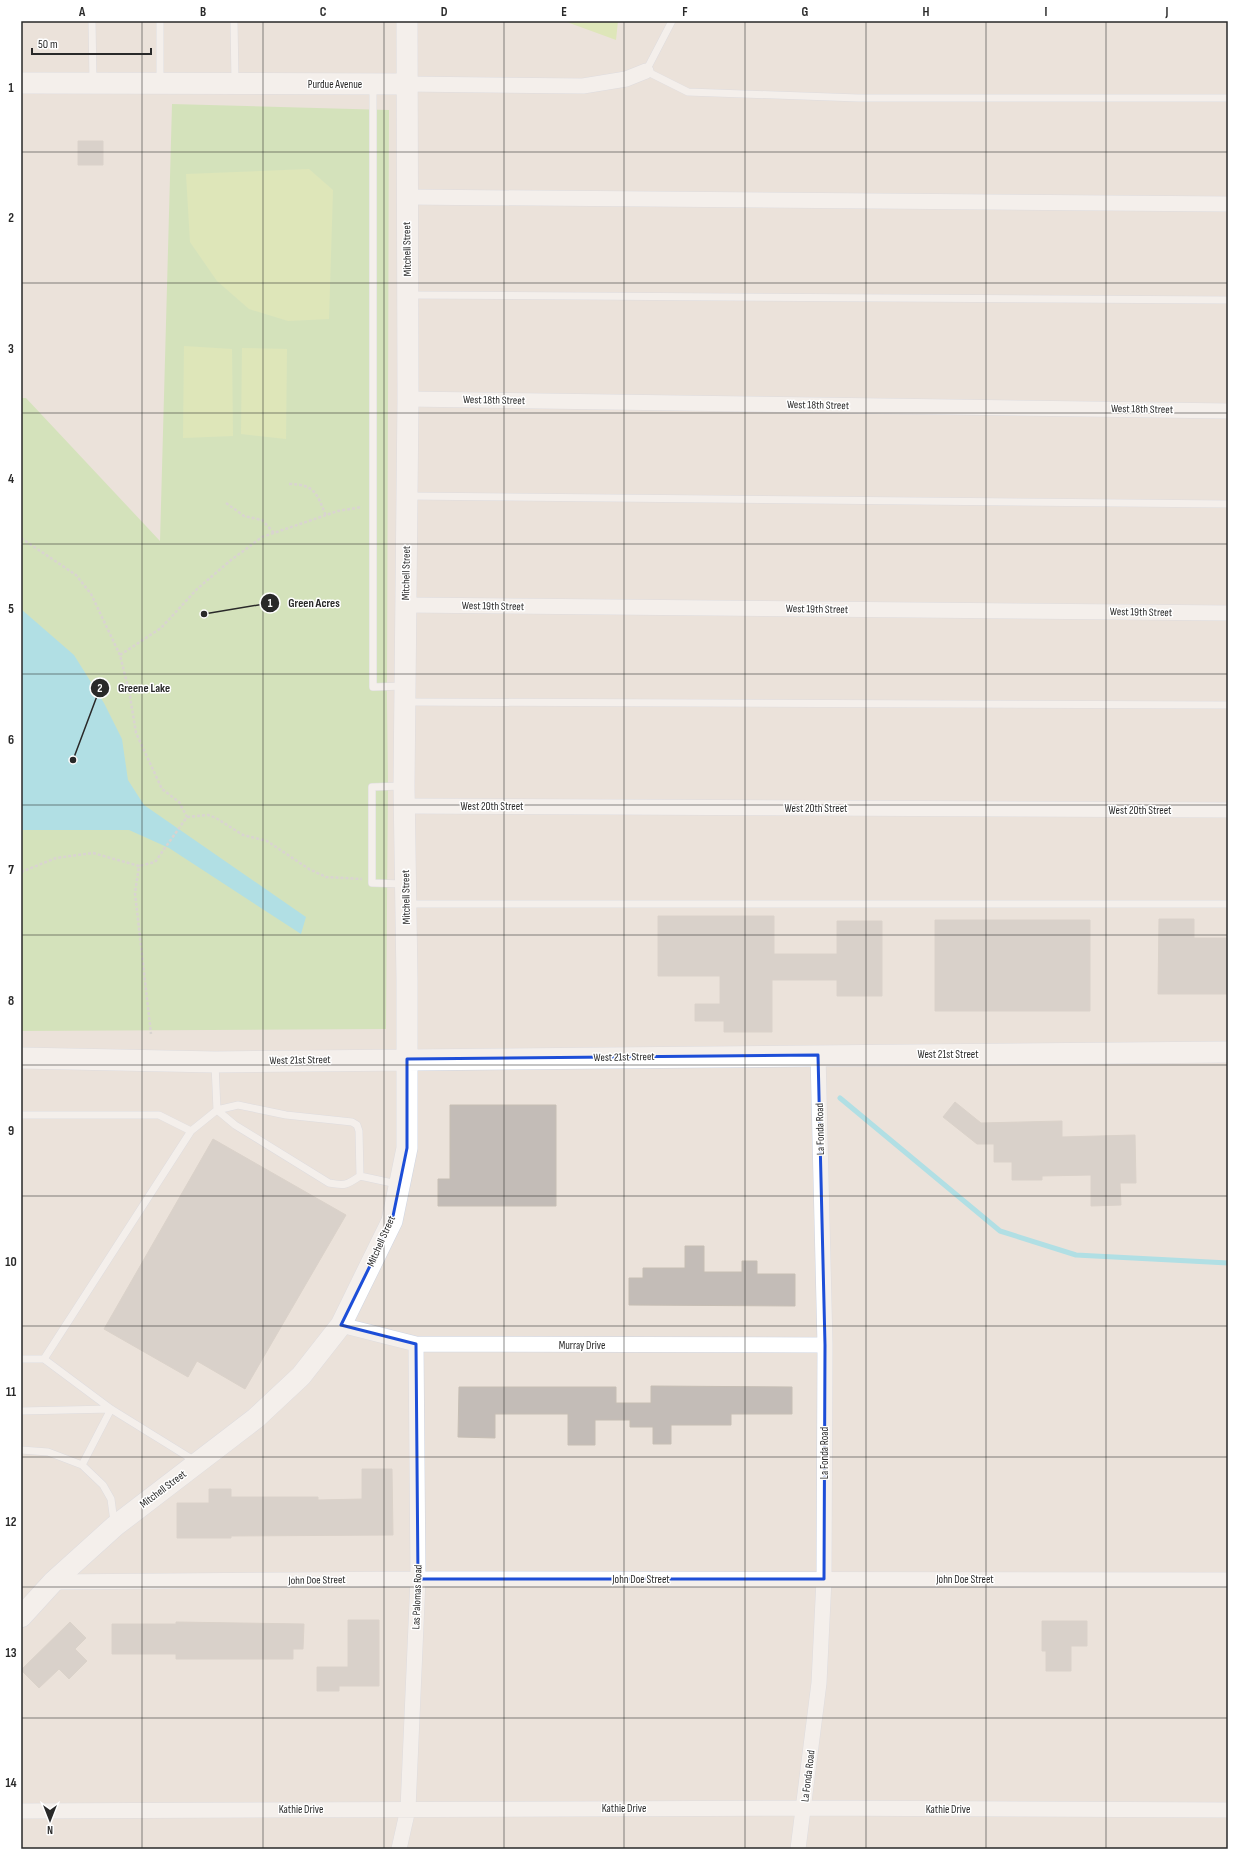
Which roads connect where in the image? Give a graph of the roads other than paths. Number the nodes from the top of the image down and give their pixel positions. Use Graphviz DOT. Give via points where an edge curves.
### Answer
graph roads {
  1 [pos="92,21"];
  2 [pos="160,21"];
  3 [pos="234,21"];
  4 [pos="407,21"];
  5 [pos="672,21"];
  6 [pos="646,71"];
  7 [pos="21,83"];
  8 [pos="94,83"];
  9 [pos="160,83"];
  10 [pos="235,83"];
  11 [pos="373,84"];
  12 [pos="406,84"];
  13 [pos="1228,98"];
  14 [pos="407,197"];
  15 [pos="1228,204"];
  16 [pos="408,295"];
  17 [pos="1228,300"];
  18 [pos="408,399"];
  19 [pos="1228,411"];
  20 [pos="407,496"];
  21 [pos="1228,504"];
  22 [pos="406,605"];
  23 [pos="1228,613"];
  24 [pos="405,694"];
  25 [pos="1228,705"];
  26 [pos="404,796"];
  27 [pos="1228,810"];
  28 [pos="406,894"];
  29 [pos="1228,904"];
  30 [pos="1228,1052"];
  31 [pos="818,1055"];
  32 [pos="21,1058"];
  33 [pos="407,1059"];
  34 [pos="215,1062"];
  35 [pos="217,1110"];
  36 [pos="21,1115"];
  37 [pos="192,1131"];
  38 [pos="360,1176"];
  39 [pos="399,1184"];
  40 [pos="341,1326"];
  41 [pos="416,1344"];
  42 [pos="825,1345"];
  43 [pos="21,1359"];
  44 [pos="44,1359"];
  45 [pos="111,1409"];
  46 [pos="21,1411"];
  47 [pos="21,1450"];
  48 [pos="198,1462"];
  49 [pos="82,1465"];
  50 [pos="115,1526"];
  51 [pos="418,1578"];
  52 [pos="824,1578"];
  53 [pos="1228,1580"];
  54 [pos="53,1582"];
  55 [pos="21,1617"];
  56 [pos="804,1808"];
  57 [pos="408,1809"];
  58 [pos="1228,1810"];
  59 [pos="21,1811"];
  60 [pos="399,1849"];
  61 [pos="798,1849"];
  1 -- 8 [label="lane"];
  2 -- 9 [label="lane"];
  3 -- 10 [label="lane"];
  4 -- 12 [label="street, Mitchell Street"];
  5 -- 6 [label="lane"];
  6 -- 12 [label="street, Purdue Avenue" via="626,79 584,86"];
  6 -- 13 [label="lane" via="688,92 858,98"];
  7 -- 8 [label="street, Purdue Avenue"];
  8 -- 9 [label="street, Purdue Avenue"];
  9 -- 10 [label="street, Purdue Avenue"];
  10 -- 11 [label="street, Purdue Avenue"];
  11 -- 12 [label="street, Purdue Avenue"];
  11 -- 24 [label="lane" via="373,687"];
  12 -- 14 [label="street, Mitchell Street"];
  14 -- 15 [label="street"];
  14 -- 16 [label="street, Mitchell Street"];
  16 -- 17 [label="lane"];
  16 -- 18 [label="street, Mitchell Street"];
  18 -- 19 [label="street, West 18th Street"];
  18 -- 20 [label="street, Mitchell Street"];
  20 -- 21 [label="lane"];
  20 -- 22 [label="street, Mitchell Street"];
  22 -- 23 [label="street, West 19th Street"];
  22 -- 24 [label="street, Mitchell Street"];
  24 -- 25 [label="lane"];
  24 -- 26 [label="street, Mitchell Street"];
  26 -- 27 [label="street, West 20th Street"];
  26 -- 28 [label="street, Mitchell Street"];
  26 -- 28 [label="lane" via="372,787 372,884"];
  28 -- 29 [label="lane"];
  28 -- 33 [label="street, Mitchell Street"];
  30 -- 31 [label="street, West 21st Street"];
  31 -- 33 [label="street, West 21st Street"];
  31 -- 42 [label="street, La Fonda Road"];
  32 -- 34 [label="street, West 21st Street"];
  33 -- 34 [label="street, West 21st Street"];
  33 -- 39 [label="street, Mitchell Street" via="407,1148"];
  34 -- 35 [label="lane"];
  35 -- 37 [label="lane"];
  35 -- 38 [label="lane" via="235,1125 329,1183 343,1185"];
  35 -- 38 [label="lane" via="238,1105 286,1115 352,1122 357,1125 359,1132"];
  36 -- 37 [label="lane" via="159,1115"];
  37 -- 44 [label="lane"];
  38 -- 39 [label="lane"];
  39 -- 40 [label="street, Mitchell Street" via="392,1221"];
  40 -- 41 [label="street, Murray Drive"];
  40 -- 48 [label="street, Mitchell Street" via="301,1376 256,1418"];
  41 -- 42 [label="street, Murray Drive"];
  41 -- 51 [label="street, Las Palomas Road"];
  42 -- 52 [label="street, La Fonda Road"];
  43 -- 44 [label="lane"];
  44 -- 45 [label="lane"];
  45 -- 46 [label="lane"];
  45 -- 48 [label="lane"];
  45 -- 49 [label="lane"];
  47 -- 49 [label="lane" via="48,1452"];
  48 -- 50 [label="street, Mitchell Street"];
  49 -- 50 [label="lane" via="103,1485 111,1499"];
  50 -- 54 [label="street, Mitchell Street"];
  51 -- 52 [label="street, John Doe Street"];
  51 -- 54 [label="street, John Doe Street"];
  51 -- 57 [label="street, Las Palomas Road"];
  52 -- 53 [label="street, John Doe Street"];
  52 -- 56 [label="street, La Fonda Road" via="819,1683"];
  54 -- 55 [label="street, Mitchell Street"];
  56 -- 57 [label="street, Kathie Drive"];
  56 -- 58 [label="street, Kathie Drive"];
  56 -- 61 [label="street, La Fonda Road"];
  57 -- 59 [label="street, Kathie Drive"];
  57 -- 60 [label="street, Las Palomas Road"];
}
